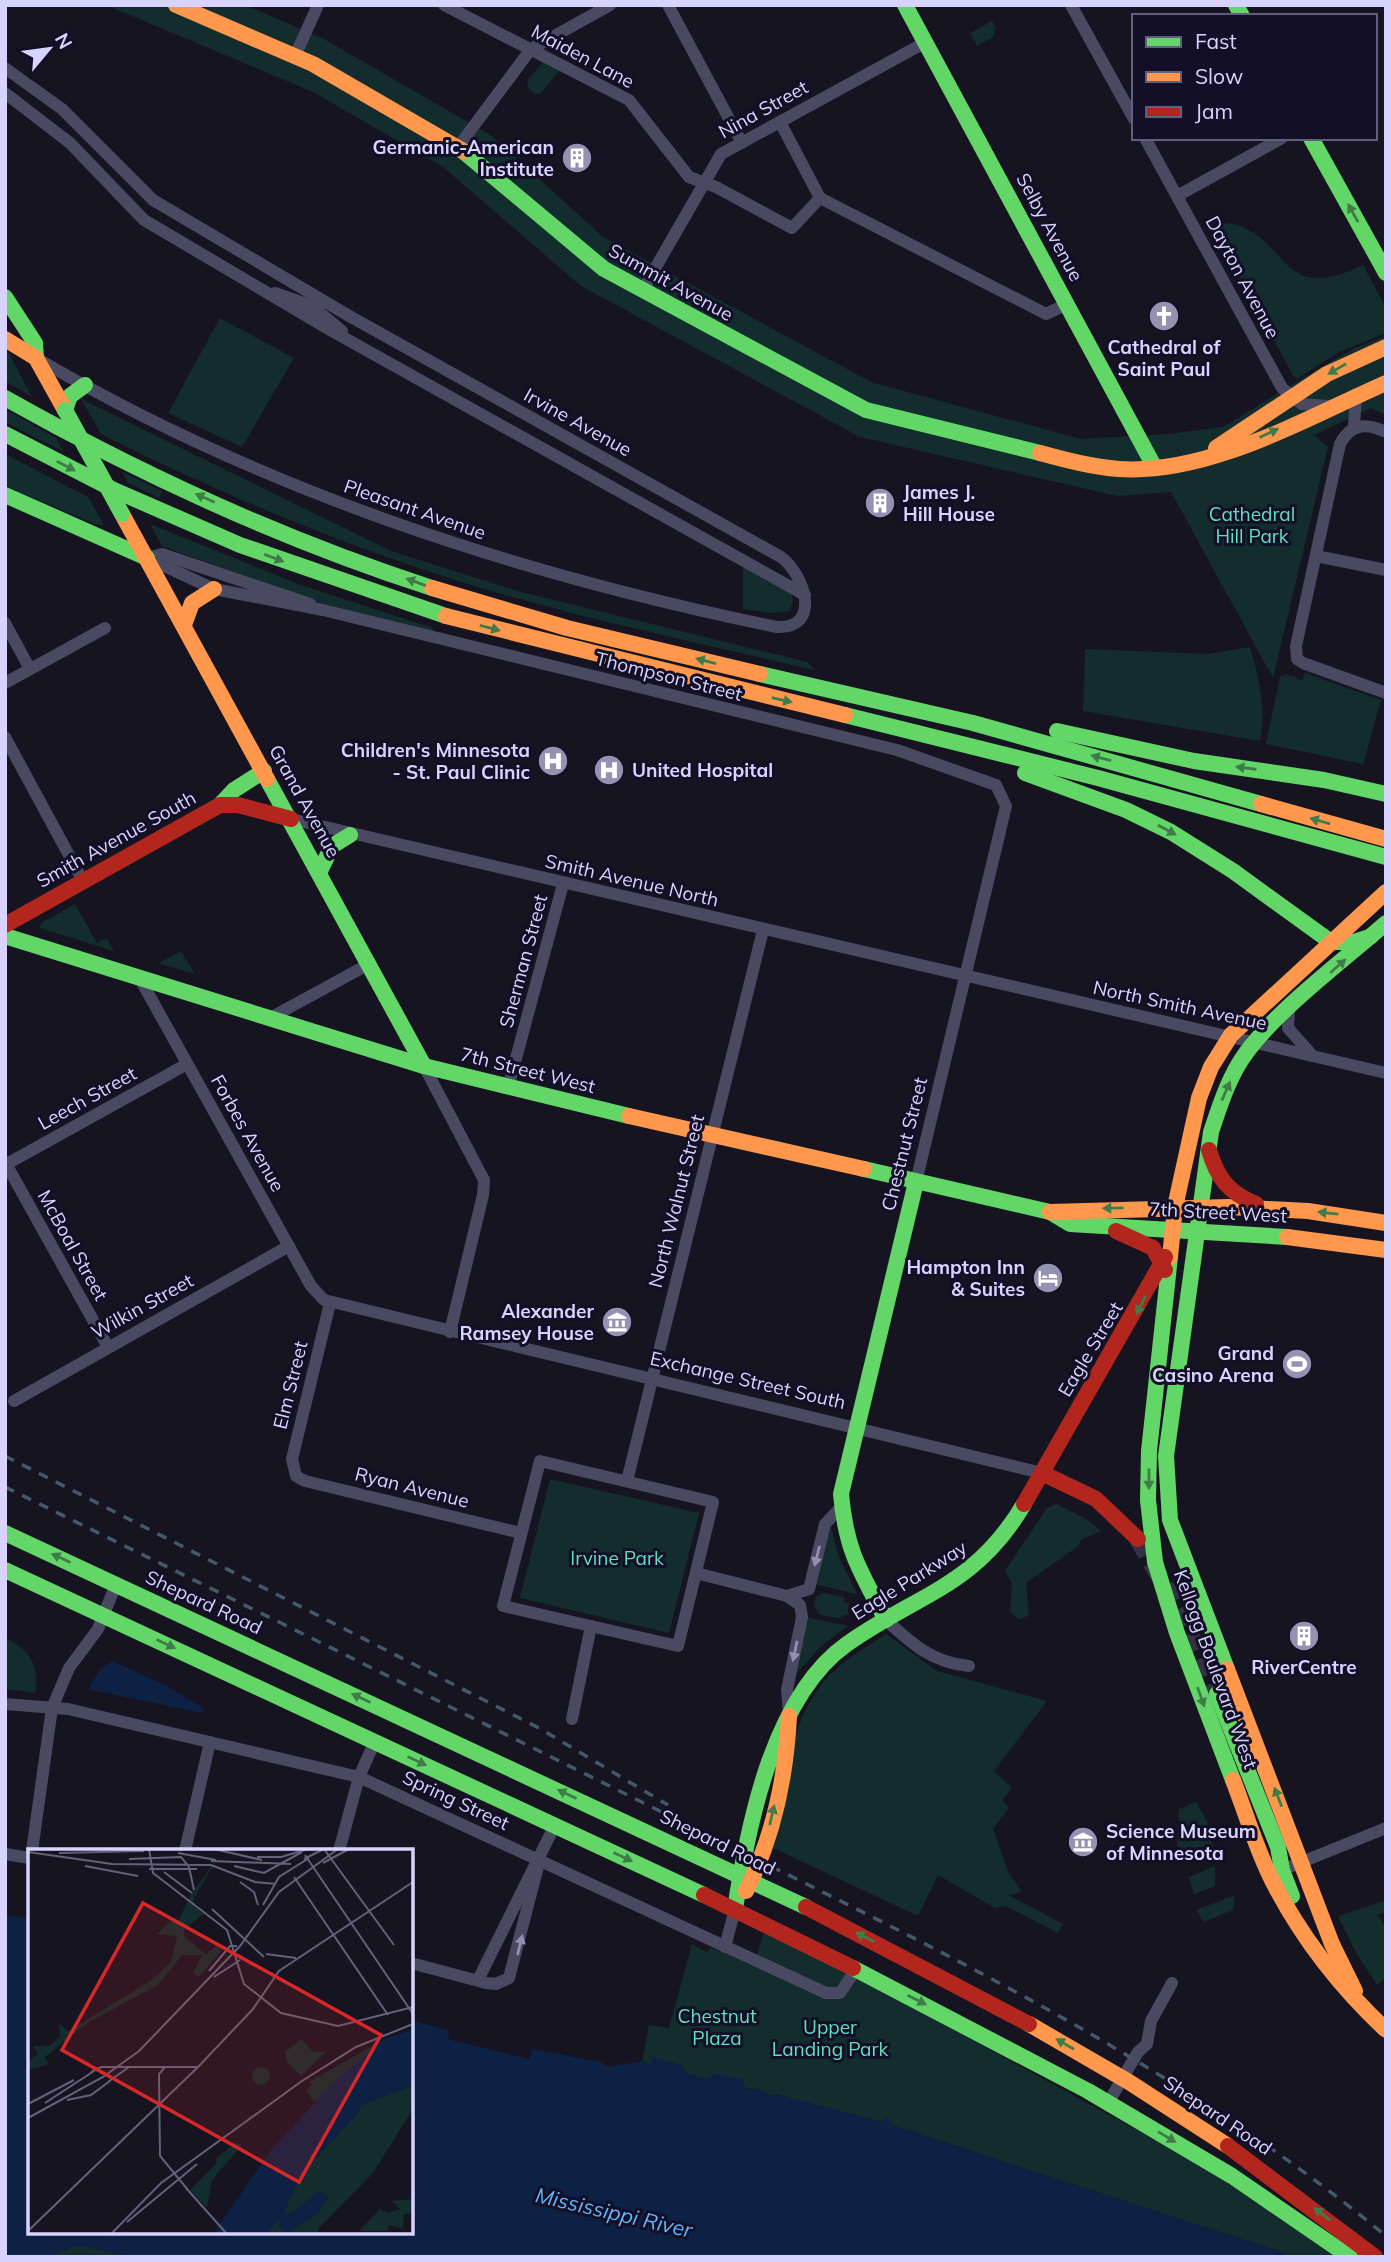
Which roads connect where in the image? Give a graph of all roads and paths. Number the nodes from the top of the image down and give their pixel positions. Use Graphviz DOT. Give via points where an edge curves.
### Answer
graph roads {
  1 [pos="176,5"];
  2 [pos="318,5"];
  3 [pos="444,5"];
  4 [pos="610,5"];
  5 [pos="668,5"];
  6 [pos="905,5"];
  7 [pos="1071,5"];
  8 [pos="926,42"];
  9 [pos="531,50"];
  10 [pos="295,56"];
  11 [pos="5,68"];
  12 [pos="5,93"];
  13 [pos="1132,115"];
  14 [pos="780,122"];
  15 [pos="1145,140"];
  16 [pos="1278,140"];
  17 [pos="1312,140"];
  18 [pos="742,143"];
  19 [pos="458,147"];
  20 [pos="704,182"];
  21 [pos="1177,196"];
  22 [pos="820,198"];
  23 [pos="1386,273"];
  24 [pos="642,291"];
  25 [pos="267,292"];
  26 [pos="5,297"];
  27 [pos="315,301"];
  28 [pos="1067,304"];
  29 [pos="5,311"];
  30 [pos="5,339"];
  31 [pos="351,340"];
  32 [pos="1386,347"];
  33 [pos="36,358"];
  34 [pos="1386,383"];
  35 [pos="85,385"];
  36 [pos="1356,394"];
  37 [pos="5,398"];
  38 [pos="1292,398"];
  39 [pos="1329,406"];
  40 [pos="65,410"];
  41 [pos="1354,427"];
  42 [pos="1386,432"];
  43 [pos="5,434"];
  44 [pos="1205,457"];
  45 [pos="1155,468"];
  46 [pos="5,495"];
  47 [pos="122,514"];
  48 [pos="52,515"];
  49 [pos="1316,556"];
  50 [pos="146,558"];
  51 [pos="1386,570"];
  52 [pos="214,589"];
  53 [pos="805,595"];
  54 [pos="323,610"];
  55 [pos="5,622"];
  56 [pos="184,625"];
  57 [pos="106,628"];
  58 [pos="30,669"];
  59 [pos="5,683"];
  60 [pos="1386,693"];
  61 [pos="916,709"];
  62 [pos="5,737"];
  63 [pos="969,747"];
  64 [pos="264,771"];
  65 [pos="1002,792"];
  66 [pos="1386,794"];
  67 [pos="220,805"];
  68 [pos="291,819"];
  69 [pos="1276,828"];
  70 [pos="350,835"];
  71 [pos="1386,839"];
  72 [pos="1386,857"];
  73 [pos="320,871"];
  74 [pos="1386,871"];
  75 [pos="83,881"];
  76 [pos="564,884"];
  77 [pos="1386,892"];
  78 [pos="1386,923"];
  79 [pos="5,925"];
  80 [pos="763,930"];
  81 [pos="5,936"];
  82 [pos="1370,937"];
  83 [pos="1331,942"];
  84 [pos="369,964"];
  85 [pos="965,975"];
  86 [pos="139,977"];
  87 [pos="1289,1009"];
  88 [pos="270,1018"];
  89 [pos="1231,1035"];
  90 [pos="1256,1041"];
  91 [pos="1311,1054"];
  92 [pos="187,1064"];
  93 [pos="424,1066"];
  94 [pos="1386,1073"];
  95 [pos="508,1088"];
  96 [pos="711,1135"];
  97 [pos="1209,1147"];
  98 [pos="6,1164"];
  99 [pos="916,1182"];
  100 [pos="1175,1207"];
  101 [pos="1200,1208"];
  102 [pos="1269,1208"];
  103 [pos="1050,1212"];
  104 [pos="1386,1223"];
  105 [pos="1106,1226"];
  106 [pos="1198,1230"];
  107 [pos="1172,1237"];
  108 [pos="289,1246"];
  109 [pos="1386,1250"];
  110 [pos="1165,1270"];
  111 [pos="330,1303"];
  112 [pos="450,1332"];
  113 [pos="108,1347"];
  114 [pos="652,1379"];
  115 [pos="14,1401"];
  116 [pos="855,1427"];
  117 [pos="1041,1473"];
  118 [pos="296,1476"];
  119 [pos="627,1481"];
  120 [pos="842,1506"];
  121 [pos="5,1533"];
  122 [pos="521,1533"];
  123 [pos="1138,1539"];
  124 [pos="5,1570"];
  125 [pos="696,1573"];
  126 [pos="116,1584"];
  127 [pos="787,1596"];
  128 [pos="104,1615"];
  129 [pos="886,1620"];
  130 [pos="591,1626"];
  131 [pos="969,1666"];
  132 [pos="1217,1695"];
  133 [pos="5,1704"];
  134 [pos="52,1708"];
  135 [pos="789,1713"];
  136 [pos="572,1718"];
  137 [pos="375,1741"];
  138 [pos="210,1742"];
  139 [pos="359,1777"];
  140 [pos="555,1825"];
  141 [pos="1386,1828"];
  142 [pos="32,1849"];
  143 [pos="185,1849"];
  144 [pos="340,1849"];
  145 [pos="5,1854"];
  146 [pos="28,1858"];
  147 [pos="540,1859"];
  148 [pos="1292,1865"];
  149 [pos="746,1877"];
  150 [pos="735,1909"];
  151 [pos="725,1947"];
  152 [pos="1315,1951"];
  153 [pos="413,1964"];
  154 [pos="856,1969"];
  155 [pos="478,1980"];
  156 [pos="1172,1983"];
  157 [pos="1358,2000"];
  158 [pos="1386,2030"];
  159 [pos="1124,2079"];
  160 [pos="1108,2103"];
  161 [pos="1350,2257"];
  162 [pos="1375,2257"];
  1 -- 10 [label="main road, Summit Avenue"];
  2 -- 10 [label="street"];
  3 -- 9 [label="street, Maiden Lane"];
  4 -- 9 [label="street"];
  5 -- 18 [label="street"];
  6 -- 8 [label="main road, Selby Avenue"];
  7 -- 13 [label="street"];
  8 -- 14 [label="street, Nina Street"];
  8 -- 28 [label="main road, Selby Avenue"];
  9 -- 19 [label="street"];
  9 -- 20 [label="street, Maiden Lane" via="629,100 689,177"];
  10 -- 19 [label="main road, Summit Avenue"];
  11 -- 27 [label="street, Irvine Avenue" via="62,109 153,200"];
  12 -- 25 [label="street, Irvine Avenue" via="70,143 144,220"];
  14 -- 18 [label="street, Nina Street"];
  14 -- 22 [label="street"];
  15 -- 21 [label="street, Dayton Avenue"];
  16 -- 21 [label="street"];
  23 -- 17 [label="main road, one-way"];
  18 -- 20 [label="street, Nina Street" via="722,154"];
  19 -- 24 [label="main road, Summit Avenue" via="590,260"];
  20 -- 22 [label="street, Maiden Lane" via="792,228"];
  20 -- 24 [label="street, Nina Street"];
  21 -- 38 [label="street, Dayton Avenue" via="1276,379"];
  22 -- 28 [label="street" via="1036,310 1046,314"];
  24 -- 45 [label="main road, Summit Avenue" via="866,410 1083,464"];
  25 -- 27 [label="street, Irvine Avenue"];
  25 -- 31 [label="street, Irvine Avenue"];
  26 -- 33 [label="main road" via="35,343"];
  27 -- 31 [label="street, Irvine Avenue"];
  27 -- 53 [label="street, Irvine Avenue" via="781,557 798,574"];
  28 -- 45 [label="main road, Selby Avenue"];
  29 -- 33 [label="main road"];
  30 -- 33 [label="main road, Grand Avenue"];
  31 -- 53 [label="street, Irvine Avenue"];
  32 -- 38 [label="main road, one-way" via="1344,365"];
  33 -- 35 [label="street, Pleasant Avenue"];
  33 -- 40 [label="main road, Grand Avenue"];
  34 -- 36 [label="main road, Summit Avenue"];
  35 -- 40 [label="main road" via="74,391"];
  35 -- 53 [label="street, Pleasant Avenue" via="237,462 353,508 555,575 777,627 791,626 802,618"];
  36 -- 39 [label="main road, Summit Avenue"];
  36 -- 41 [label="street"];
  61 -- 37 [label="main road, one-way" via="581,631 449,594 239,514 121,460"];
  38 -- 39 [label="street" via="1302,404"];
  38 -- 44 [label="main road"];
  44 -- 39 [label="main road, Summit Avenue, one-way" via="1223,454"];
  40 -- 47 [label="main road, Grand Avenue, bridge"];
  41 -- 42 [label="street" via="1367,425"];
  41 -- 49 [label="street" via="1340,444"];
  43 -- 63 [label="main road, one-way" via="172,517 385,597 577,651"];
  44 -- 45 [label="main road, Summit Avenue"];
  46 -- 48 [label="main road"];
  47 -- 48 [label="main road" via="119,524 105,530"];
  47 -- 50 [label="main road, Grand Avenue"];
  48 -- 50 [label="main road"];
  49 -- 51 [label="street"];
  49 -- 60 [label="street" via="1297,659"];
  50 -- 52 [label="street, Thompson Street"];
  50 -- 54 [label="street, Thompson Street" via="162,554"];
  50 -- 56 [label="main road, Grand Avenue"];
  52 -- 54 [label="street, Thompson Street"];
  52 -- 56 [label="main road" via="192,603"];
  54 -- 65 [label="street, Thompson Street" via="897,750 990,781"];
  55 -- 58 [label="street"];
  56 -- 64 [label="main road, Grand Avenue"];
  57 -- 58 [label="street"];
  58 -- 59 [label="street"];
  66 -- 61 [label="main road, one-way" via="1194,761 1016,723"];
  71 -- 61 [label="main road, one-way"];
  62 -- 75 [label="street"];
  63 -- 69 [label="main road"];
  63 -- 83 [label="main road, one-way" via="1171,832"];
  64 -- 67 [label="main road"];
  64 -- 68 [label="main road, Grand Avenue"];
  65 -- 85 [label="street, Chestnut Street" via="1006,806"];
  67 -- 68 [label="main road, Smith Avenue South"];
  67 -- 75 [label="main road, Smith Avenue South"];
  68 -- 70 [label="street, Smith Avenue North"];
  68 -- 73 [label="main road, Grand Avenue"];
  69 -- 72 [label="main road"];
  69 -- 74 [label="main road"];
  70 -- 73 [label="main road" via="332,846"];
  70 -- 76 [label="street, Smith Avenue North"];
  73 -- 84 [label="main road, Grand Avenue"];
  75 -- 79 [label="main road, Smith Avenue South"];
  76 -- 80 [label="street, Smith Avenue North"];
  76 -- 95 [label="street, Sherman Street"];
  77 -- 83 [label="main road"];
  78 -- 82 [label="main road, Kellogg Boulevard West"];
  80 -- 85 [label="street, Smith Avenue North"];
  80 -- 96 [label="street, North Walnut Street"];
  81 -- 86 [label="main road, 7th Street West"];
  82 -- 83 [label="main road"];
  87 -- 82 [label="main road, Kellogg Boulevard West, one-way"];
  83 -- 89 [label="main road"];
  84 -- 88 [label="street"];
  84 -- 93 [label="main road, Grand Avenue"];
  85 -- 89 [label="street, North Smith Avenue"];
  85 -- 99 [label="street, Chestnut Street"];
  86 -- 88 [label="main road, 7th Street West"];
  86 -- 92 [label="street, Forbes Avenue"];
  87 -- 90 [label="main road, Kellogg Boulevard West"];
  87 -- 91 [label="street" via="1288,1028"];
  88 -- 93 [label="main road, 7th Street West"];
  89 -- 90 [label="street, North Smith Avenue"];
  89 -- 100 [label="main road" via="1199,1098"];
  90 -- 91 [label="street, North Smith Avenue"];
  97 -- 90 [label="main road, Kellogg Boulevard West, one-way" via="1224,1093"];
  91 -- 94 [label="street, North Smith Avenue"];
  92 -- 98 [label="street, Leech Street"];
  92 -- 108 [label="street, Forbes Avenue"];
  93 -- 95 [label="main road, 7th Street West"];
  93 -- 112 [label="street" via="484,1180"];
  95 -- 96 [label="main road, 7th Street West"];
  96 -- 99 [label="main road, 7th Street West"];
  96 -- 114 [label="street, North Walnut Street"];
  97 -- 101 [label="main road, Kellogg Boulevard West"];
  97 -- 102 [label="main road" via="1225,1188"];
  98 -- 113 [label="street, McBoal Street"];
  99 -- 103 [label="main road, 7th Street West"];
  99 -- 116 [label="main road, Chestnut Street"];
  100 -- 101 [label="main road, 7th Street West"];
  100 -- 103 [label="main road, 7th Street West, one-way"];
  100 -- 107 [label="main road"];
  101 -- 102 [label="main road, 7th Street West"];
  101 -- 106 [label="main road, Kellogg Boulevard West"];
  104 -- 102 [label="main road, 7th Street West, one-way"];
  103 -- 105 [label="main road, 7th Street West" via="1070,1224"];
  105 -- 107 [label="main road, 7th Street West"];
  105 -- 110 [label="main road" via="1153,1248"];
  106 -- 107 [label="main road, 7th Street West"];
  106 -- 109 [label="main road, 7th Street West"];
  148 -- 106 [label="main road, Kellogg Boulevard West, one-way" via="1170,1520 1166,1456"];
  107 -- 110 [label="main road, Eagle Street"];
  108 -- 111 [label="street, Forbes Avenue" via="316,1293"];
  108 -- 113 [label="street, Wilkin Street"];
  110 -- 117 [label="main road, Eagle Street, one-way"];
  110 -- 152 [label="main road, Kellogg Boulevard West, one-way" via="1149,1451 1155,1562 1177,1633 1259,1848 1291,1915"];
  111 -- 112 [label="street, Exchange Street South"];
  111 -- 118 [label="street, Elm Street" via="292,1459"];
  112 -- 114 [label="street, Exchange Street South"];
  113 -- 115 [label="street, Wilkin Street"];
  114 -- 116 [label="street, Exchange Street South"];
  114 -- 119 [label="street, North Walnut Street"];
  116 -- 117 [label="street, Exchange Street South"];
  116 -- 120 [label="main road, Chestnut Street" via="842,1482"];
  117 -- 123 [label="main road, Exchange Street South" via="1096,1499"];
  117 -- 129 [label="main road, Eagle Parkway" via="1014,1523 988,1554 963,1575"];
  118 -- 122 [label="street, Ryan Avenue"];
  119 -- 122 [label="street" via="540,1461"];
  119 -- 125 [label="street" via="713,1502"];
  120 -- 127 [label="street, one-way" via="825,1524 808,1589"];
  120 -- 129 [label="main road, Chestnut Street" via="855,1564"];
  126 -- 121 [label="main road, Shepard Road, one-way"];
  122 -- 130 [label="street" via="503,1606"];
  124 -- 128 [label="main road"];
  125 -- 127 [label="street"];
  125 -- 130 [label="street" via="678,1646"];
  126 -- 128 [label="street"];
  149 -- 126 [label="main road, Shepard Road, one-way"];
  127 -- 135 [label="street, one-way" via="803,1612 787,1690"];
  128 -- 134 [label="street" via="69,1668"];
  128 -- 137 [label="main road, one-way"];
  129 -- 131 [label="street, Chestnut Street" via="926,1655"];
  129 -- 135 [label="main road, Eagle Parkway" via="834,1654 805,1684"];
  130 -- 136 [label="street"];
  132 -- 148 [label="main road" via="1278,1847"];
  133 -- 134 [label="street, Spring Street"];
  134 -- 138 [label="street, Spring Street"];
  134 -- 142 [label="street"];
  135 -- 149 [label="main road, Eagle Parkway" via="789,1741 762,1854"];
  137 -- 139 [label="street"];
  137 -- 140 [label="main road, one-way"];
  138 -- 139 [label="street, Spring Street"];
  138 -- 143 [label="street"];
  139 -- 144 [label="street"];
  139 -- 147 [label="street, Spring Street"];
  140 -- 147 [label="street"];
  140 -- 150 [label="main road, one-way"];
  141 -- 148 [label="street"];
  145 -- 146 [label="street"];
  147 -- 151 [label="street, Spring Street"];
  147 -- 155 [label="street"];
  155 -- 147 [label="street, one-way" via="503,1983 513,1972"];
  148 -- 152 [label="main road"];
  148 -- 157 [label="main road, Kellogg Boulevard West" via="1316,1928 1332,1944"];
  149 -- 150 [label="main road, Eagle Parkway"];
  159 -- 149 [label="main road, Shepard Road, one-way" via="1004,2010"];
  150 -- 151 [label="street"];
  150 -- 154 [label="main road"];
  151 -- 154 [label="street, Spring Street" via="833,1994 845,1989"];
  152 -- 157 [label="main road, Kellogg Boulevard West"];
  153 -- 155 [label="street"];
  154 -- 160 [label="main road, one-way"];
  156 -- 159 [label="street" via="1152,2021 1147,2044"];
  157 -- 158 [label="main road, Kellogg Boulevard West"];
  159 -- 160 [label="street"];
  162 -- 159 [label="main road, Shepard Road, one-way" via="1253,2163"];
  160 -- 161 [label="main road, one-way" via="1272,2200"];
}
